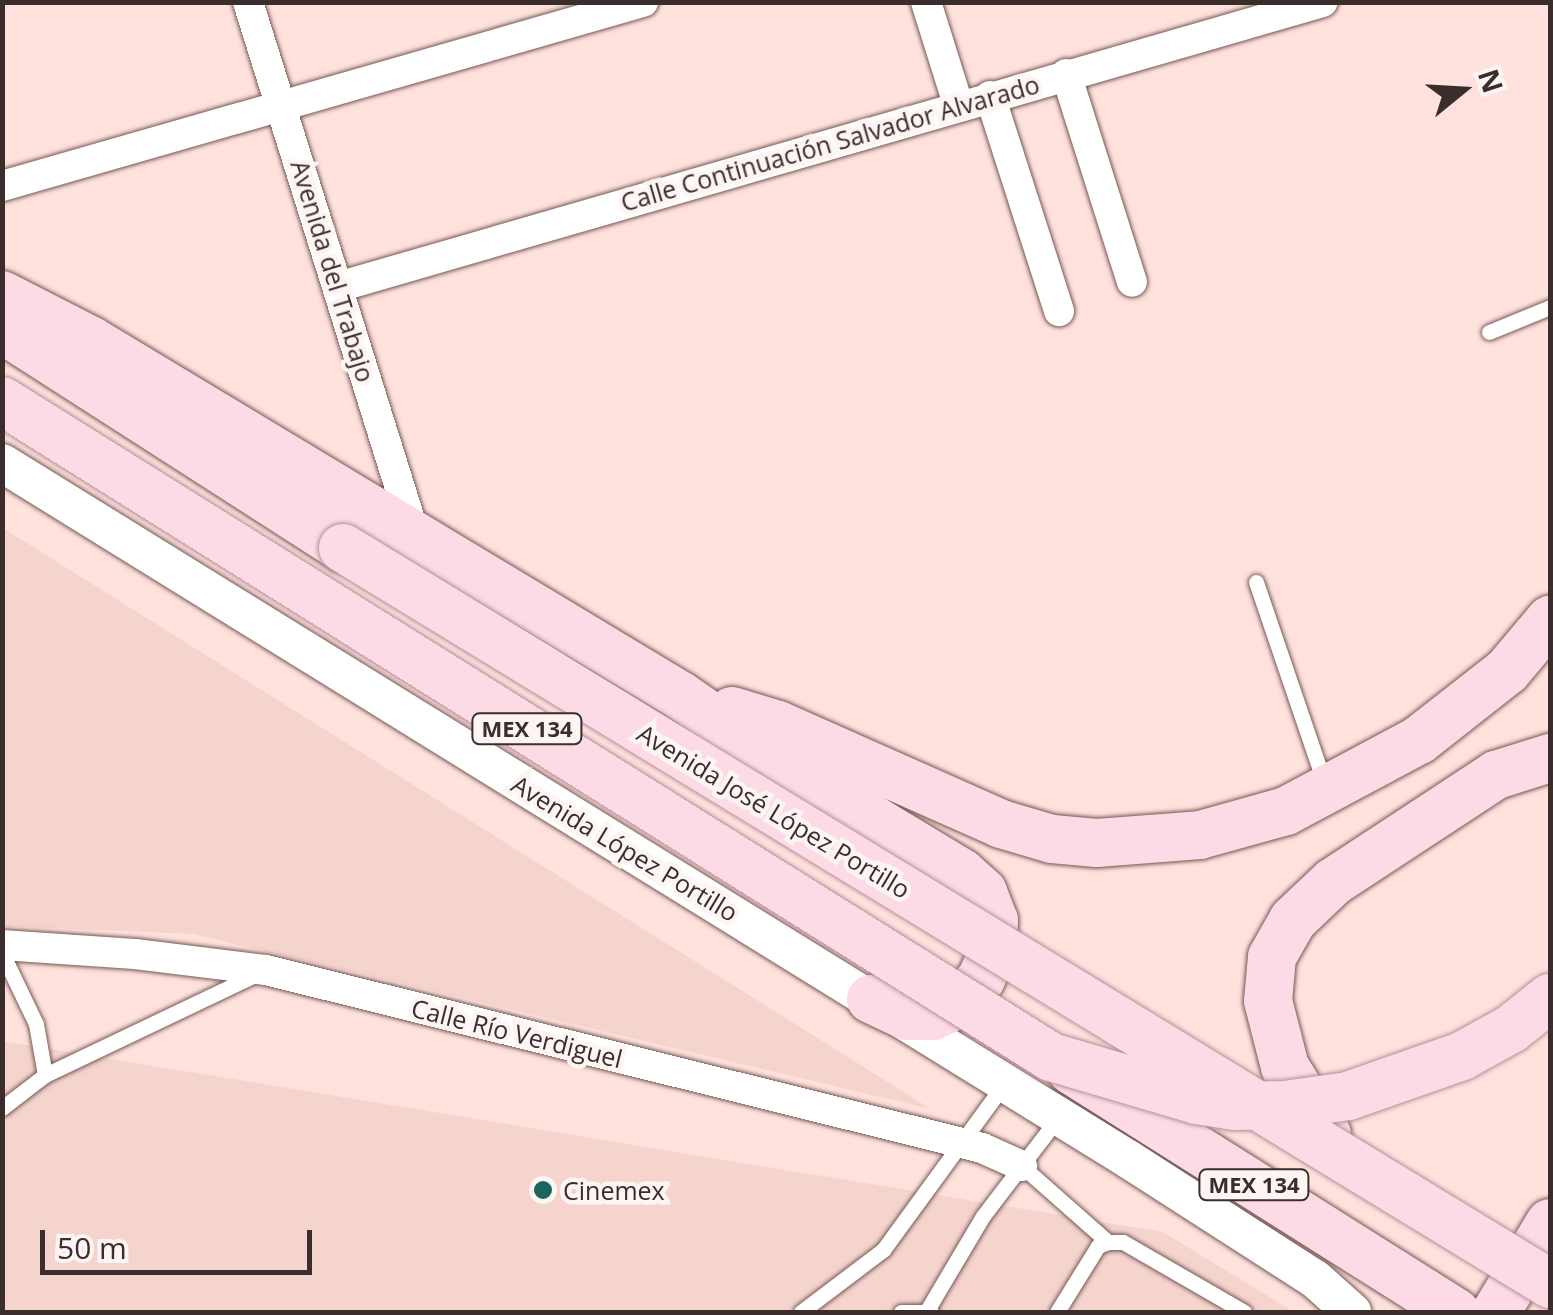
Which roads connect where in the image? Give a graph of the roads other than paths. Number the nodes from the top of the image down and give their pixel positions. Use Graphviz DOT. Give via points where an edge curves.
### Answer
graph roads {
  1 [pos="248,2"];
  2 [pos="643,2"];
  3 [pos="926,2"];
  4 [pos="1323,2"];
  5 [pos="1066,74"];
  6 [pos="990,96"];
  7 [pos="282,106"];
  8 [pos="958,107"];
  9 [pos="2,186"];
  10 [pos="1132,282"];
  11 [pos="338,287"];
  12 [pos="2,295"];
  13 [pos="1550,306"];
  14 [pos="1059,312"];
  15 [pos="2,329"];
  16 [pos="1489,332"];
  17 [pos="2,401"];
  18 [pos="2,463"];
  19 [pos="417,540"];
  20 [pos="1256,582"];
  21 [pos="1550,620"];
  22 [pos="681,696"];
  23 [pos="1550,758"];
  24 [pos="1327,792"];
  25 [pos="2,949"];
  26 [pos="266,970"];
  27 [pos="1550,998"];
  28 [pos="871,999"];
  29 [pos="1051,1057"];
  30 [pos="45,1075"];
  31 [pos="1005,1083"];
  32 [pos="2,1108"];
  33 [pos="1060,1116"];
  34 [pos="960,1145"];
  35 [pos="1343,1158"];
  36 [pos="1022,1166"];
  37 [pos="1550,1223"];
  38 [pos="1108,1242"];
  39 [pos="1550,1284"];
  40 [pos="802,1312"];
  41 [pos="901,1312"];
  42 [pos="928,1312"];
  43 [pos="1057,1312"];
  44 [pos="1244,1312"];
  45 [pos="1352,1312"];
  46 [pos="1456,1312"];
  47 [pos="1496,1312"];
  1 -- 7 [label="street, Avenida del Trabajo"];
  2 -- 7 [label="street"];
  3 -- 8 [label="street"];
  4 -- 5 [label="street, Calle Continuación Salvador Alvarado"];
  5 -- 6 [label="street, Calle Continuación Salvador Alvarado"];
  5 -- 10 [label="street"];
  6 -- 8 [label="street, Calle Continuación Salvador Alvarado"];
  6 -- 14 [label="street"];
  7 -- 9 [label="street"];
  7 -- 11 [label="street, Avenida del Trabajo"];
  8 -- 11 [label="street, Calle Continuación Salvador Alvarado"];
  11 -- 19 [label="street, Avenida del Trabajo"];
  12 -- 19 [label="main road" via="90,340"];
  13 -- 16 [label="lane"];
  15 -- 35 [label="main road, Avenida José López Portillo / MEX 134, bridge" via="342,548"];
  17 -- 29 [label="main road, MEX 134, bridge"];
  18 -- 28 [label="street, Avenida López Portillo"];
  19 -- 22 [label="main road"];
  20 -- 24 [label="lane"];
  21 -- 24 [label="main road" via="1469,704"];
  22 -- 24 [label="main road" via="778,726 1001,824 1052,839 1097,843 1200,835"];
  22 -- 28 [label="main road" via="983,892 994,920 993,952 958,1004 933,1016 906,1016"];
  23 -- 35 [label="main road, bridge" via="1496,774 1356,866 1303,906 1272,957 1268,1001 1285,1066"];
  25 -- 26 [label="street, Calle Río Verdiguel" via="135,954"];
  25 -- 30 [label="lane" via="36,1024"];
  26 -- 30 [label="lane"];
  26 -- 34 [label="street, Calle Río Verdiguel"];
  27 -- 29 [label="main road, bridge" via="1511,1029 1448,1062 1348,1096 1286,1105 1196,1100"];
  28 -- 31 [label="street, Avenida López Portillo"];
  29 -- 46 [label="main road, MEX 134, bridge"];
  30 -- 32 [label="lane"];
  31 -- 33 [label="street, Avenida López Portillo"];
  31 -- 34 [label="lane"];
  33 -- 36 [label="lane"];
  33 -- 45 [label="street, Avenida López Portillo" via="1334,1293"];
  34 -- 36 [label="street, Calle Río Verdiguel"];
  34 -- 40 [label="lane" via="882,1250"];
  35 -- 39 [label="main road, Avenida José López Portillo / MEX 134, bridge"];
  36 -- 38 [label="lane"];
  36 -- 42 [label="lane" via="983,1216"];
  37 -- 47 [label="main road"];
  38 -- 43 [label="lane" via="1098,1246"];
  38 -- 44 [label="lane" via="1122,1242"];
  41 -- 42 [label="lane"];
}
